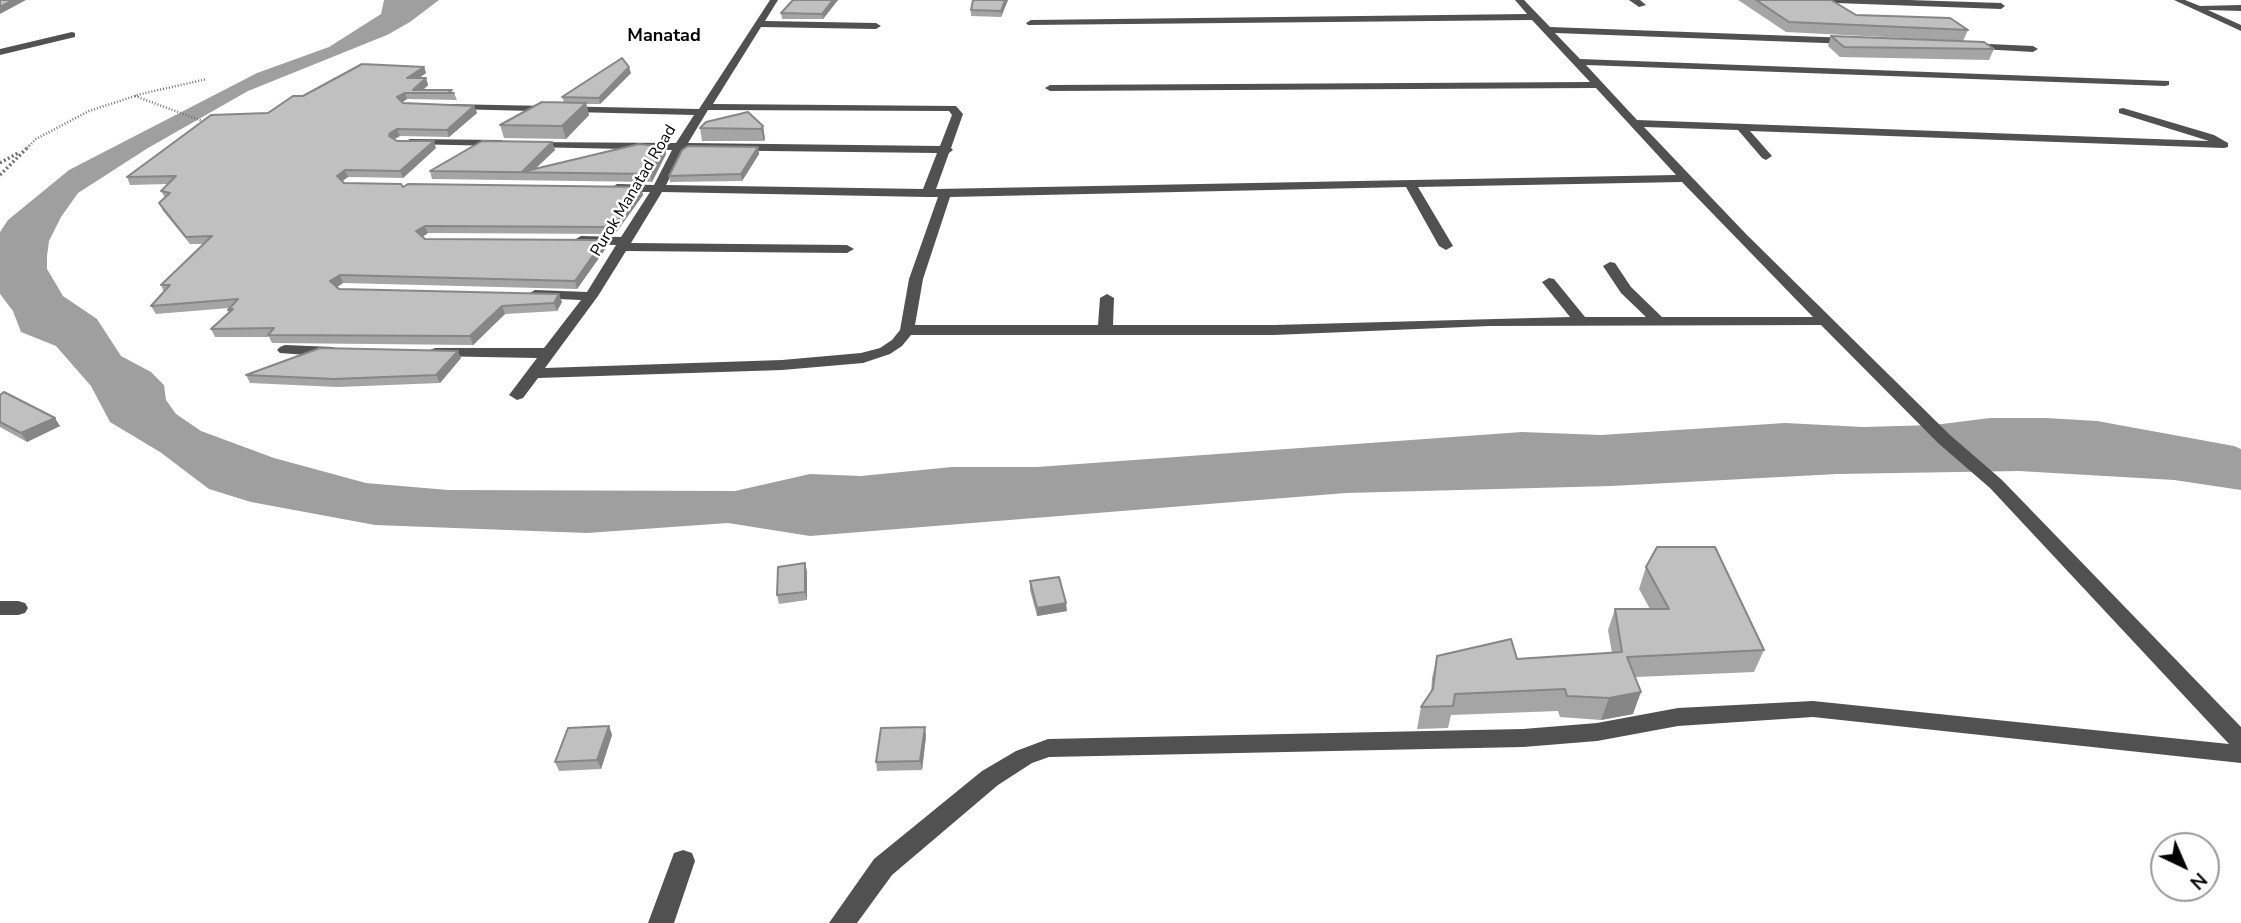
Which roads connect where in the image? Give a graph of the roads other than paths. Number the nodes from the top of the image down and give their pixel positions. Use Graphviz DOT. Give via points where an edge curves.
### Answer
graph roads {
  1 [pos="774,0"];
  2 [pos="1519,0"];
  3 [pos="1836,0"];
  4 [pos="2178,0"];
  5 [pos="2001,6"];
  6 [pos="2193,7"];
  7 [pos="2241,8"];
  8 [pos="1536,17"];
  9 [pos="1031,23"];
  10 [pos="758,24"];
  11 [pos="876,26"];
  12 [pos="2241,28"];
  13 [pos="1549,30"];
  14 [pos="72,35"];
  15 [pos="1868,42"];
  16 [pos="1951,45"];
  17 [pos="2033,48"];
  18 [pos="0,52"];
  19 [pos="1577,62"];
  20 [pos="2165,83"];
  21 [pos="1598,85"];
  22 [pos="1050,88"];
  23 [pos="433,106"];
  24 [pos="705,110"];
  25 [pos="2123,111"];
  26 [pos="1633,123"];
  27 [pos="1741,127"];
  28 [pos="400,142"];
  29 [pos="680,146"];
  30 [pos="947,150"];
  31 [pos="1766,156"];
  32 [pos="1685,178"];
  33 [pos="1410,184"];
  34 [pos="604,188"];
  35 [pos="658,189"];
  36 [pos="928,193"];
  37 [pos="945,193"];
  38 [pos="560,240"];
  39 [pos="625,244"];
  40 [pos="1446,246"];
  41 [pos="847,249"];
  42 [pos="1610,266"];
  43 [pos="1549,282"];
  44 [pos="523,294"];
  45 [pos="592,296"];
  46 [pos="1108,298"];
  47 [pos="1658,321"];
  48 [pos="1826,321"];
  49 [pos="1581,322"];
  50 [pos="1105,329"];
  51 [pos="906,330"];
  52 [pos="285,351"];
  53 [pos="347,352"];
  54 [pos="414,353"];
  55 [pos="550,354"];
  56 [pos="534,373"];
  57 [pos="517,395"];
  58 [pos="2241,742"];
  59 [pos="2241,754"];
  60 [pos="683,861"];
  61 [pos="661,923"];
  62 [pos="842,923"];
  1 -- 10 [label="street, Purok Manatad Road"];
  2 -- 8 [label="street"];
  3 -- 5 [label="street"];
  4 -- 6 [label="street"];
  6 -- 7 [label="street"];
  6 -- 12 [label="street"];
  8 -- 9 [label="street"];
  8 -- 13 [label="street"];
  10 -- 11 [label="street"];
  10 -- 24 [label="street, Purok Manatad Road"];
  13 -- 15 [label="street"];
  13 -- 19 [label="street"];
  14 -- 18 [label="street"];
  16 -- 17 [label="street"];
  19 -- 20 [label="street"];
  19 -- 21 [label="street"];
  21 -- 22 [label="street"];
  21 -- 26 [label="street"];
  23 -- 24 [label="street"];
  24 -- 29 [label="street, Purok Manatad Road"];
  24 -- 30 [label="street" via="952,108 958,114"];
  25 -- 27 [label="street" via="2224,145"];
  26 -- 27 [label="street"];
  26 -- 32 [label="street"];
  27 -- 31 [label="street"];
  28 -- 29 [label="street"];
  29 -- 30 [label="street"];
  29 -- 35 [label="street, Purok Manatad Road"];
  30 -- 36 [label="street"];
  32 -- 33 [label="street"];
  32 -- 48 [label="street"];
  33 -- 37 [label="street"];
  33 -- 40 [label="street"];
  34 -- 35 [label="street"];
  35 -- 36 [label="street"];
  35 -- 39 [label="street, Purok Manatad Road"];
  36 -- 37 [label="street"];
  37 -- 51 [label="street" via="916,279"];
  38 -- 39 [label="street"];
  39 -- 41 [label="street"];
  39 -- 45 [label="street, Purok Manatad Road"];
  42 -- 47 [label="street" via="1626,290"];
  43 -- 49 [label="street"];
  44 -- 45 [label="street"];
  45 -- 55 [label="street, Purok Manatad Road"];
  46 -- 50 [label="street"];
  47 -- 48 [label="street"];
  47 -- 49 [label="street"];
  48 -- 58 [label="street" via="1944,439 1996,484"];
  49 -- 50 [label="street"];
  50 -- 51 [label="street"];
  51 -- 56 [label="street" via="885,351 863,358"];
  52 -- 53 [label="street"];
  54 -- 55 [label="street"];
  55 -- 56 [label="street, Purok Manatad Road"];
  56 -- 57 [label="street, Purok Manatad Road"];
  59 -- 62 [label="street" via="1813,709 1678,717 1597,732 1523,738 1048,748 990,778 883,867"];
  60 -- 61 [label="street"];
}
